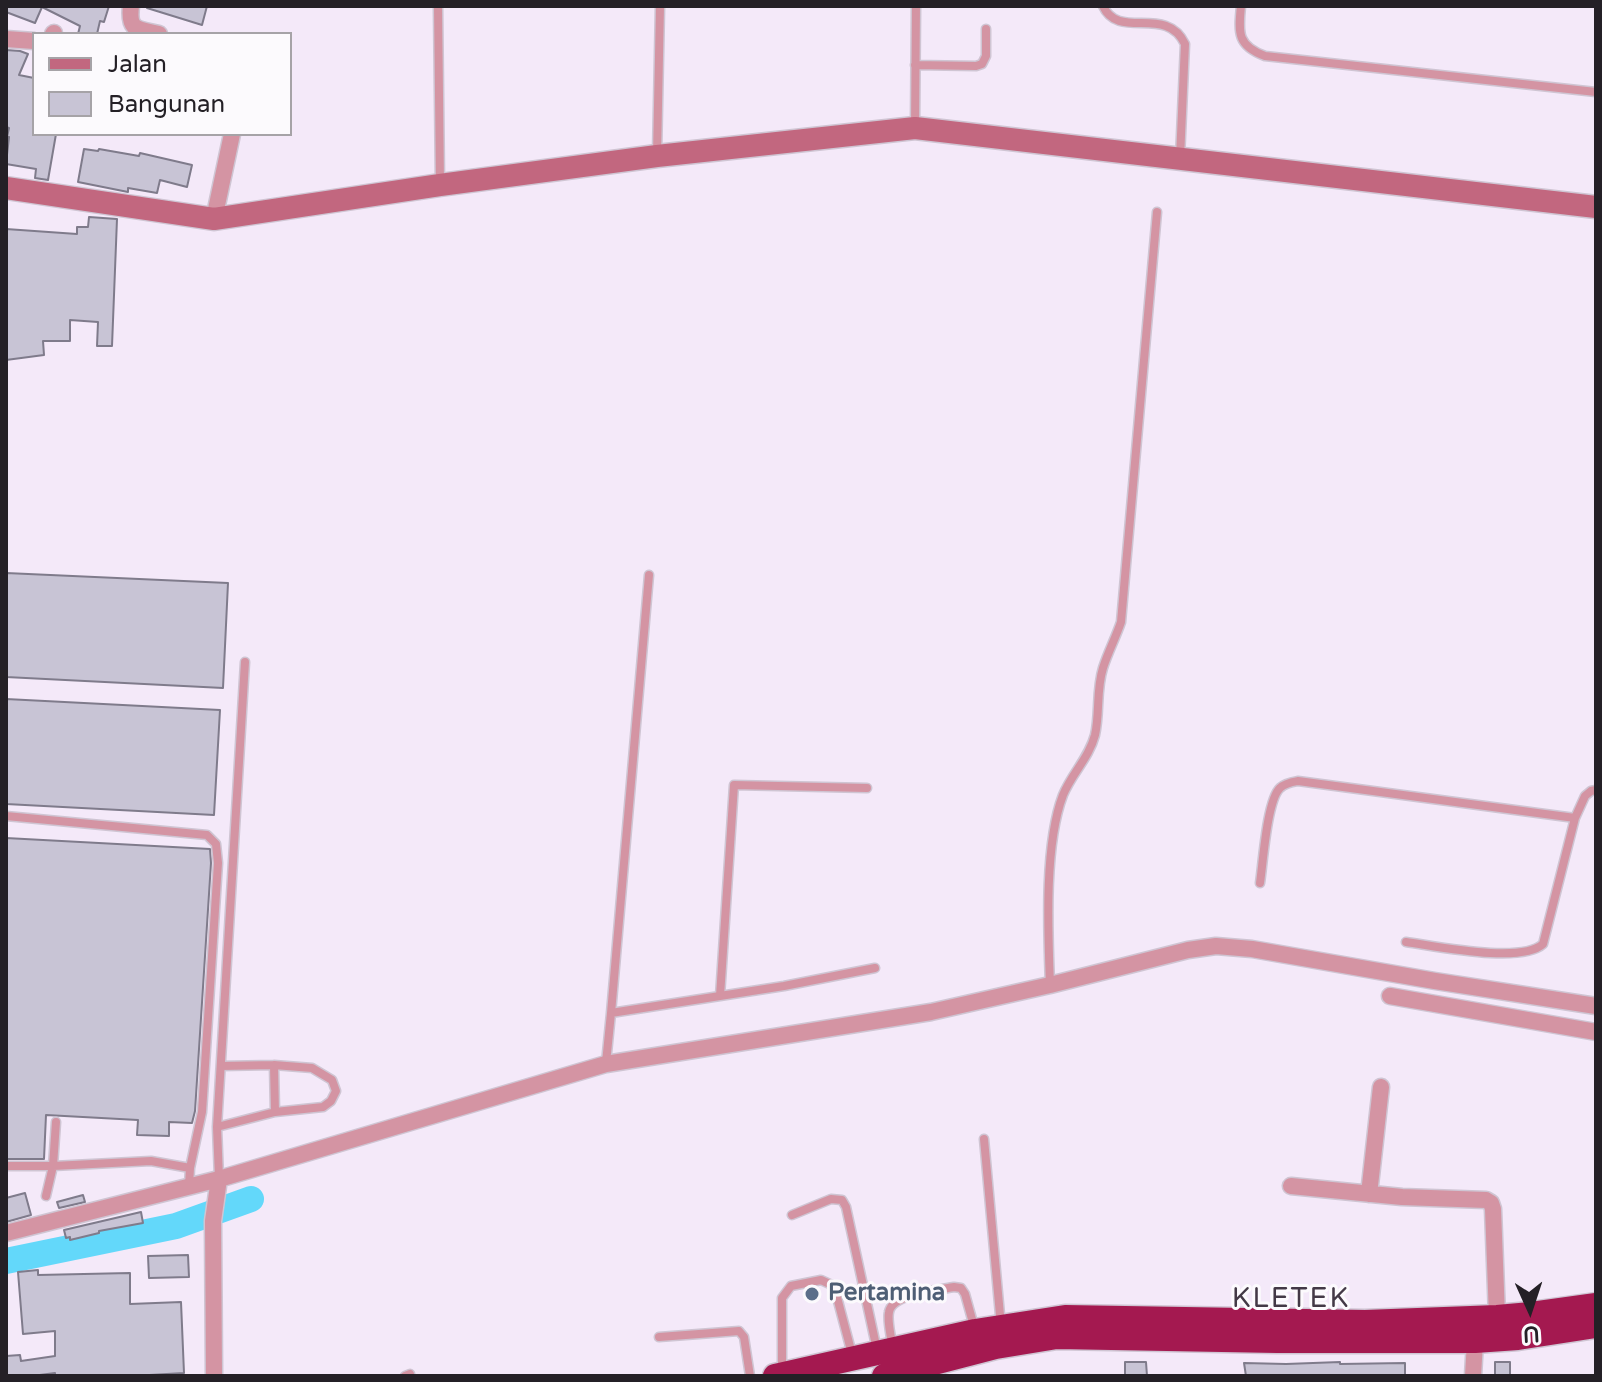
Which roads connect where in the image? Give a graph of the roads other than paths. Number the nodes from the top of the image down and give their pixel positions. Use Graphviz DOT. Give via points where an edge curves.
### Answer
graph roads {
  1 [pos="131,6"];
  2 [pos="438,6"];
  3 [pos="660,6"];
  4 [pos="916,6"];
  5 [pos="1103,6"];
  6 [pos="1241,6"];
  7 [pos="986,29"];
  8 [pos="150,32"];
  9 [pos="6,39"];
  10 [pos="32,41"];
  11 [pos="915,65"];
  12 [pos="1596,92"];
  13 [pos="915,128"];
  14 [pos="232,136"];
  15 [pos="657,156"];
  16 [pos="1180,159"];
  17 [pos="440,185"];
  18 [pos="6,188"];
  19 [pos="1596,207"];
  20 [pos="1157,212"];
  21 [pos="214,219"];
  22 [pos="649,575"];
  23 [pos="245,662"];
  24 [pos="867,788"];
  25 [pos="1596,790"];
  26 [pos="6,816"];
  27 [pos="1575,818"];
  28 [pos="1260,883"];
  29 [pos="1406,942"];
  30 [pos="875,968"];
  31 [pos="1050,985"];
  32 [pos="1433,994"];
  33 [pos="720,996"];
  34 [pos="1390,996"];
  35 [pos="1596,1006"];
  36 [pos="611,1013"];
  37 [pos="1596,1032"];
  38 [pos="606,1064"];
  39 [pos="274,1065"];
  40 [pos="221,1066"];
  41 [pos="1381,1087"];
  42 [pos="275,1112"];
  43 [pos="56,1122"];
  44 [pos="217,1127"];
  45 [pos="984,1139"];
  46 [pos="6,1166"];
  47 [pos="53,1166"];
  48 [pos="190,1168"];
  49 [pos="219,1179"];
  50 [pos="1291,1186"];
  51 [pos="189,1187"];
  52 [pos="1369,1194"];
  53 [pos="46,1196"];
  54 [pos="792,1215"];
  55 [pos="6,1233"];
  56 [pos="1596,1305"];
  57 [pos="1497,1317"];
  58 [pos="1001,1326"];
  59 [pos="1596,1326"];
  60 [pos="975,1331"];
  61 [pos="659,1337"];
  62 [pos="1475,1341"];
  63 [pos="877,1359"];
  64 [pos="1473,1372"];
  65 [pos="779,1375"];
  66 [pos="214,1376"];
  67 [pos="750,1376"];
  1 -- 8 [label="street" via="131,25"];
  2 -- 17 [label="lane"];
  3 -- 15 [label="lane"];
  4 -- 11 [label="lane"];
  5 -- 16 [label="lane" via="1115,21 1165,25 1180,33 1185,44"];
  6 -- 12 [label="lane" via="1241,36 1249,50 1265,56"];
  7 -- 11 [label="lane" via="982,64"];
  9 -- 10 [label="street"];
  11 -- 13 [label="lane"];
  13 -- 15 [label="street"];
  13 -- 16 [label="street"];
  14 -- 21 [label="street"];
  15 -- 17 [label="street"];
  16 -- 19 [label="street"];
  17 -- 21 [label="street"];
  18 -- 21 [label="street"];
  20 -- 31 [label="lane" via="1121,622 1103,667 1096,733 1056,819 1050,870"];
  22 -- 36 [label="lane"];
  23 -- 40 [label="lane"];
  24 -- 33 [label="lane" via="734,785"];
  25 -- 27 [label="lane" via="1585,796"];
  26 -- 48 [label="lane" via="207,835 216,844 202,1112"];
  27 -- 28 [label="lane" via="1289,782 1271,804"];
  27 -- 29 [label="lane" via="1543,944 1536,950 1504,954"];
  30 -- 33 [label="lane"];
  31 -- 32 [label="street" via="1216,946 1252,949"];
  31 -- 38 [label="street" via="931,1012"];
  32 -- 34 [label="street"];
  32 -- 35 [label="street"];
  32 -- 37 [label="street"];
  33 -- 36 [label="lane"];
  36 -- 38 [label="lane"];
  38 -- 49 [label="street"];
  39 -- 40 [label="lane"];
  39 -- 42 [label="lane"];
  39 -- 42 [label="lane" via="312,1068 332,1080 336,1091 323,1107"];
  40 -- 44 [label="lane"];
  41 -- 52 [label="street"];
  42 -- 44 [label="lane"];
  43 -- 47 [label="lane"];
  44 -- 49 [label="lane"];
  45 -- 58 [label="lane"];
  46 -- 47 [label="lane"];
  47 -- 48 [label="lane" via="151,1161"];
  47 -- 53 [label="lane"];
  48 -- 51 [label="lane"];
  49 -- 51 [label="street"];
  49 -- 66 [label="street" via="213,1221"];
  50 -- 52 [label="street"];
  51 -- 55 [label="street"];
  52 -- 57 [label="street" via="1491,1203"];
  54 -- 63 [label="lane" via="831,1199 842,1200"];
  56 -- 57 [label="highway"];
  57 -- 58 [label="highway" via="1365,1322 1065,1317"];
  58 -- 60 [label="highway"];
  59 -- 62 [label="highway"];
  60 -- 63 [label="highway"];
  60 -- 63 [label="lane" via="961,1288 902,1298 889,1312"];
  61 -- 67 [label="lane" via="739,1331"];
  62 -- 63 [label="highway" via="1057,1337"];
  62 -- 64 [label="street"];
  63 -- 65 [label="highway"];
  63 -- 65 [label="lane" via="834,1286 821,1280 791,1286 782,1298"];
}
